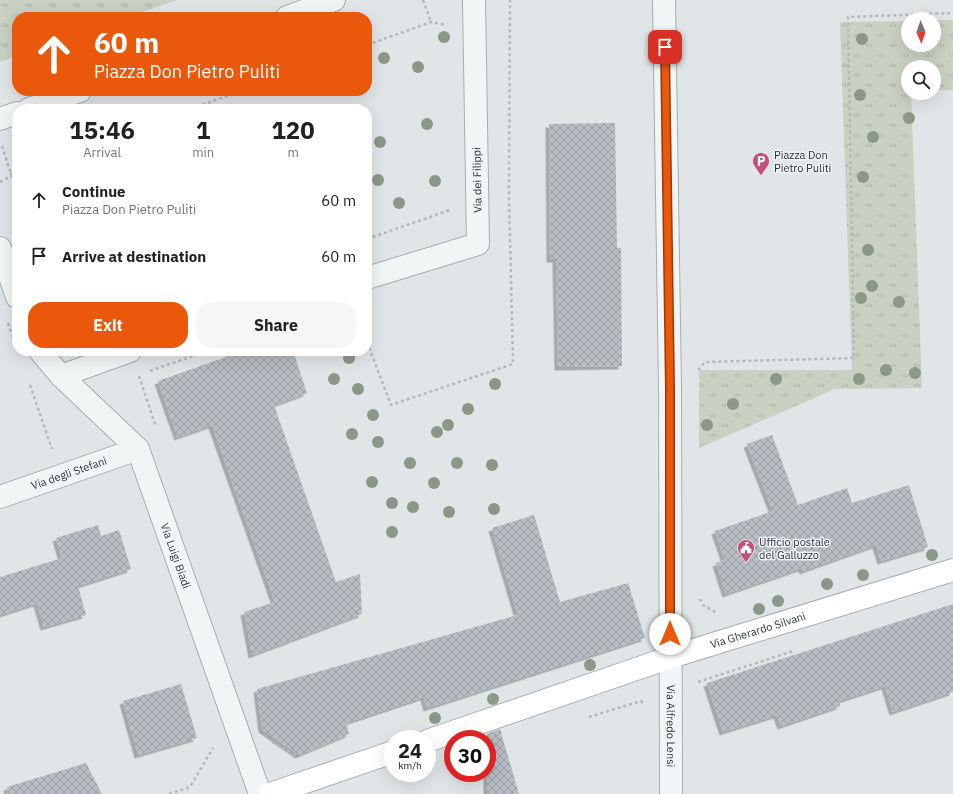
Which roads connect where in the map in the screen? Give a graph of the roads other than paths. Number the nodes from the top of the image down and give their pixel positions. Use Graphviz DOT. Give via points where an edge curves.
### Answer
graph roads {
  1 [pos="334,0"];
  2 [pos="474,0"];
  3 [pos="664,0"];
  4 [pos="301,12"];
  5 [pos="66,96"];
  6 [pos="43,104"];
  7 [pos="12,115"];
  8 [pos="0,120"];
  9 [pos="0,248"];
  10 [pos="372,276"];
  11 [pos="12,283"];
  12 [pos="44,356"];
  13 [pos="116,356"];
  14 [pos="61,376"];
  15 [pos="138,449"];
  16 [pos="0,497"];
  17 [pos="953,570"];
  18 [pos="671,657"];
  19 [pos="436,738"];
  20 [pos="384,755"];
  21 [pos="260,794"];
  22 [pos="270,794"];
  23 [pos="671,794"];
  1 -- 4 [label="street"];
  2 -- 10 [label="street, Via dei Filippi" via="478,244"];
  3 -- 18 [label="street, Via Alfredo Lensi"];
  5 -- 6 [label="street"];
  7 -- 8 [label="street"];
  9 -- 11 [label="street"];
  12 -- 14 [label="street, Via Luigi Biadi"];
  13 -- 14 [label="street"];
  14 -- 15 [label="street, Via Luigi Biadi"];
  15 -- 16 [label="street, Via degli Stefani"];
  15 -- 21 [label="street, Via Luigi Biadi"];
  17 -- 18 [label="main road, Via Gherardo Silvani"];
  18 -- 19 [label="main road, Via Gherardo Silvani"];
  18 -- 23 [label="street, Via Alfredo Lensi"];
  20 -- 22 [label="main road"];
}
